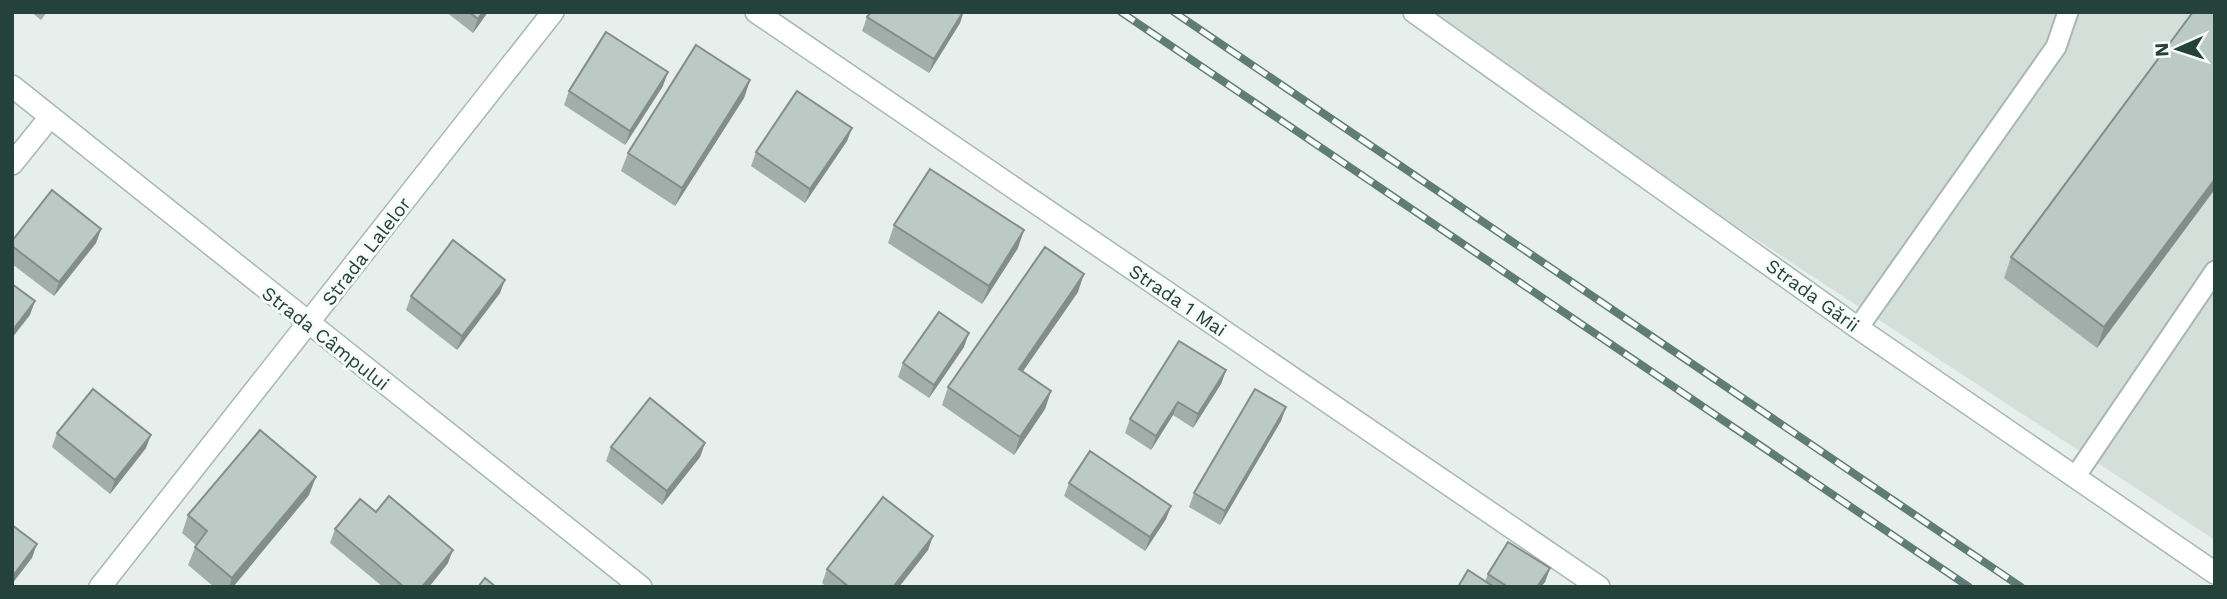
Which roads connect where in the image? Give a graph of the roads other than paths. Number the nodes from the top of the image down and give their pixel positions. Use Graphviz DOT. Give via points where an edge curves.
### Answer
graph roads {
  1 [pos="553,12"];
  2 [pos="756,12"];
  3 [pos="1414,12"];
  4 [pos="2068,12"];
  5 [pos="12,86"];
  6 [pos="50,117"];
  7 [pos="12,164"];
  8 [pos="2215,271"];
  9 [pos="309,325"];
  10 [pos="1858,328"];
  11 [pos="2075,477"];
  12 [pos="2215,573"];
  13 [pos="100,587"];
  14 [pos="641,587"];
  15 [pos="1599,587"];
  1 -- 9 [label="street, Strada Lalelor"];
  2 -- 15 [label="street, Strada 1 Mai"];
  3 -- 10 [label="street, Strada Gării"];
  4 -- 10 [label="lane" via="2056,47"];
  5 -- 6 [label="street, Strada Câmpului"];
  6 -- 7 [label="street"];
  6 -- 9 [label="street, Strada Câmpului"];
  8 -- 11 [label="lane"];
  9 -- 13 [label="street, Strada Lalelor"];
  9 -- 14 [label="street, Strada Câmpului"];
  10 -- 11 [label="street, Strada Gării"];
  11 -- 12 [label="street, Strada Gării"];
}
